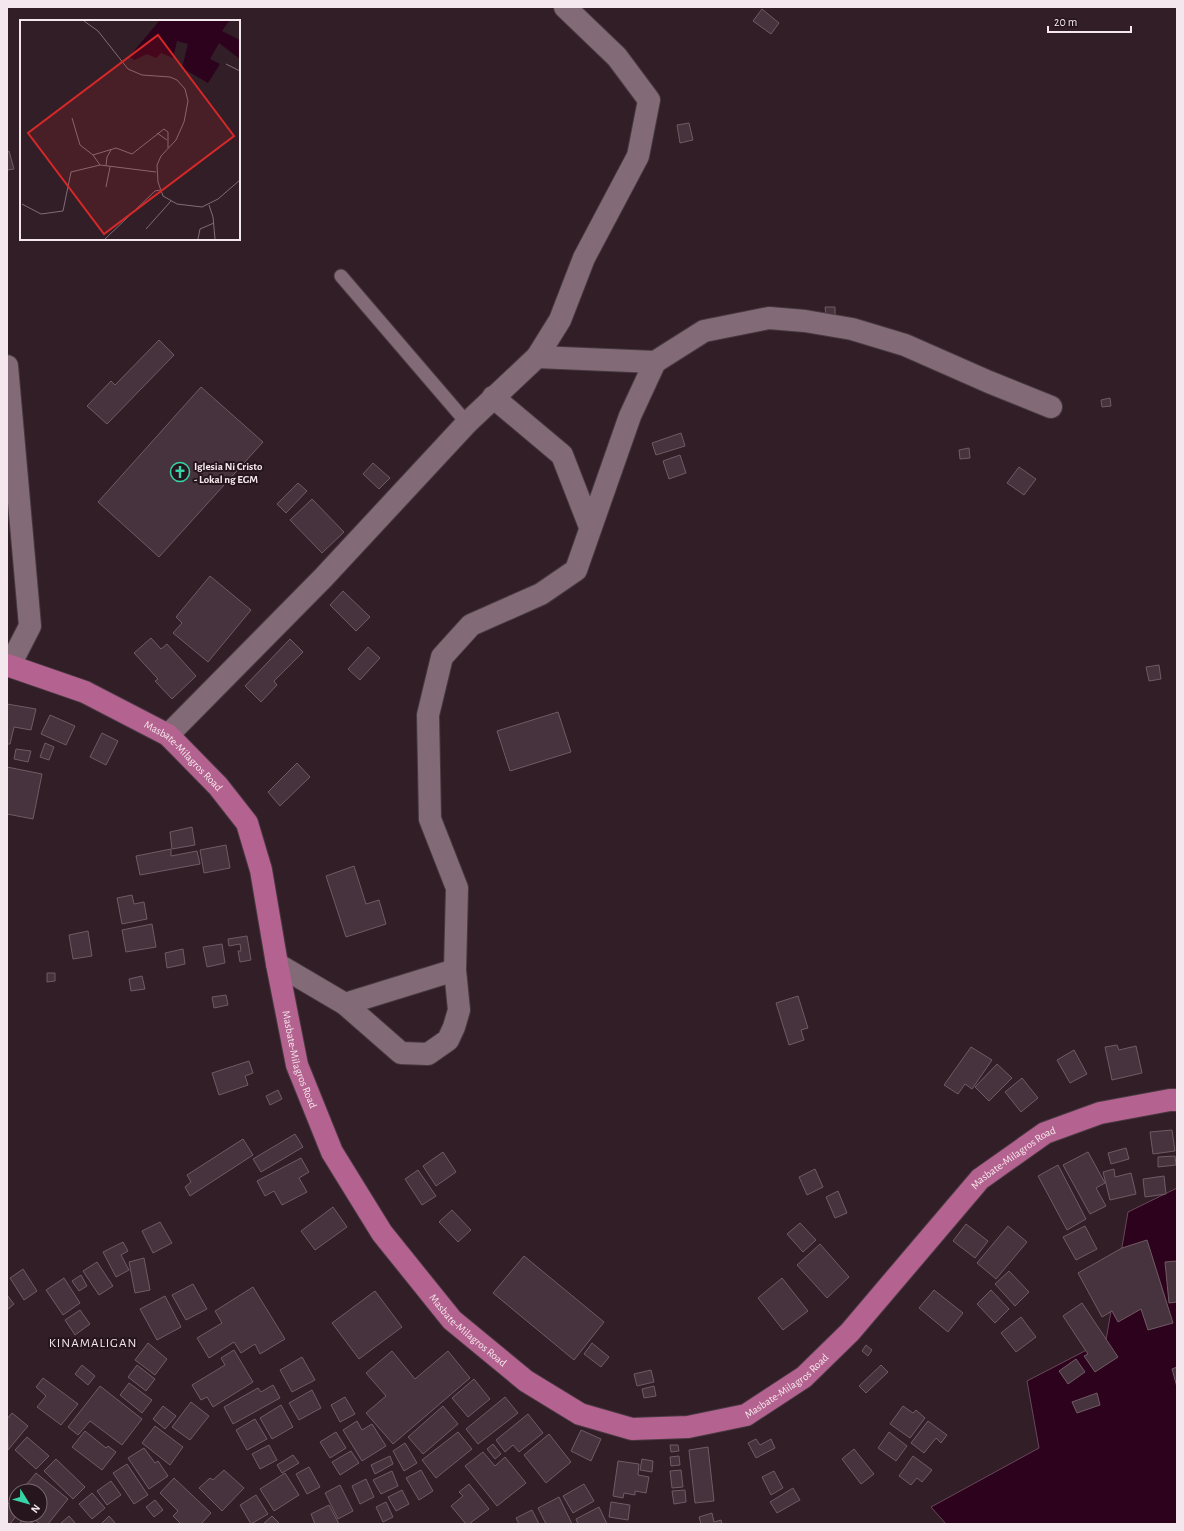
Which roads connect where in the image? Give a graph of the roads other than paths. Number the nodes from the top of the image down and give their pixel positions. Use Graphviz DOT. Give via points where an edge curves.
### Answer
graph roads {
  1 [pos="565,7"];
  2 [pos="341,276"];
  3 [pos="537,357"];
  4 [pos="655,362"];
  5 [pos="7,366"];
  6 [pos="493,397"];
  7 [pos="1051,406"];
  8 [pos="467,423"];
  9 [pos="590,528"];
  10 [pos="9,665"];
  11 [pos="168,735"];
  12 [pos="277,964"];
  13 [pos="456,970"];
  14 [pos="345,1004"];
  15 [pos="1177,1100"];
  1 -- 3 [label="street" via="617,57 649,100 638,156 584,258 560,320"];
  2 -- 8 [label="lane"];
  3 -- 4 [label="street"];
  3 -- 6 [label="street"];
  4 -- 7 [label="street" via="704,331 769,318 805,321 852,329 905,345"];
  4 -- 9 [label="street" via="630,416"];
  5 -- 10 [label="street" via="30,626"];
  6 -- 8 [label="street"];
  6 -- 9 [label="street" via="562,455"];
  8 -- 11 [label="street" via="323,578"];
  9 -- 13 [label="street" via="576,570 540,594 471,625 442,657 428,715 430,819 457,888"];
  10 -- 11 [label="main road, Masbate-Milagros Road" via="85,692"];
  11 -- 12 [label="main road, Masbate-Milagros Road" via="218,786 247,823 261,870"];
  12 -- 14 [label="street"];
  12 -- 15 [label="main road, Masbate-Milagros Road" via="297,1065 332,1152 382,1233 452,1320 526,1381 580,1414 632,1428 688,1427 746,1415 804,1377 850,1332 980,1180 1045,1133 1100,1114"];
  13 -- 14 [label="street"];
  13 -- 14 [label="street" via="459,1010 454,1027 448,1040 428,1054 401,1053"];
}
